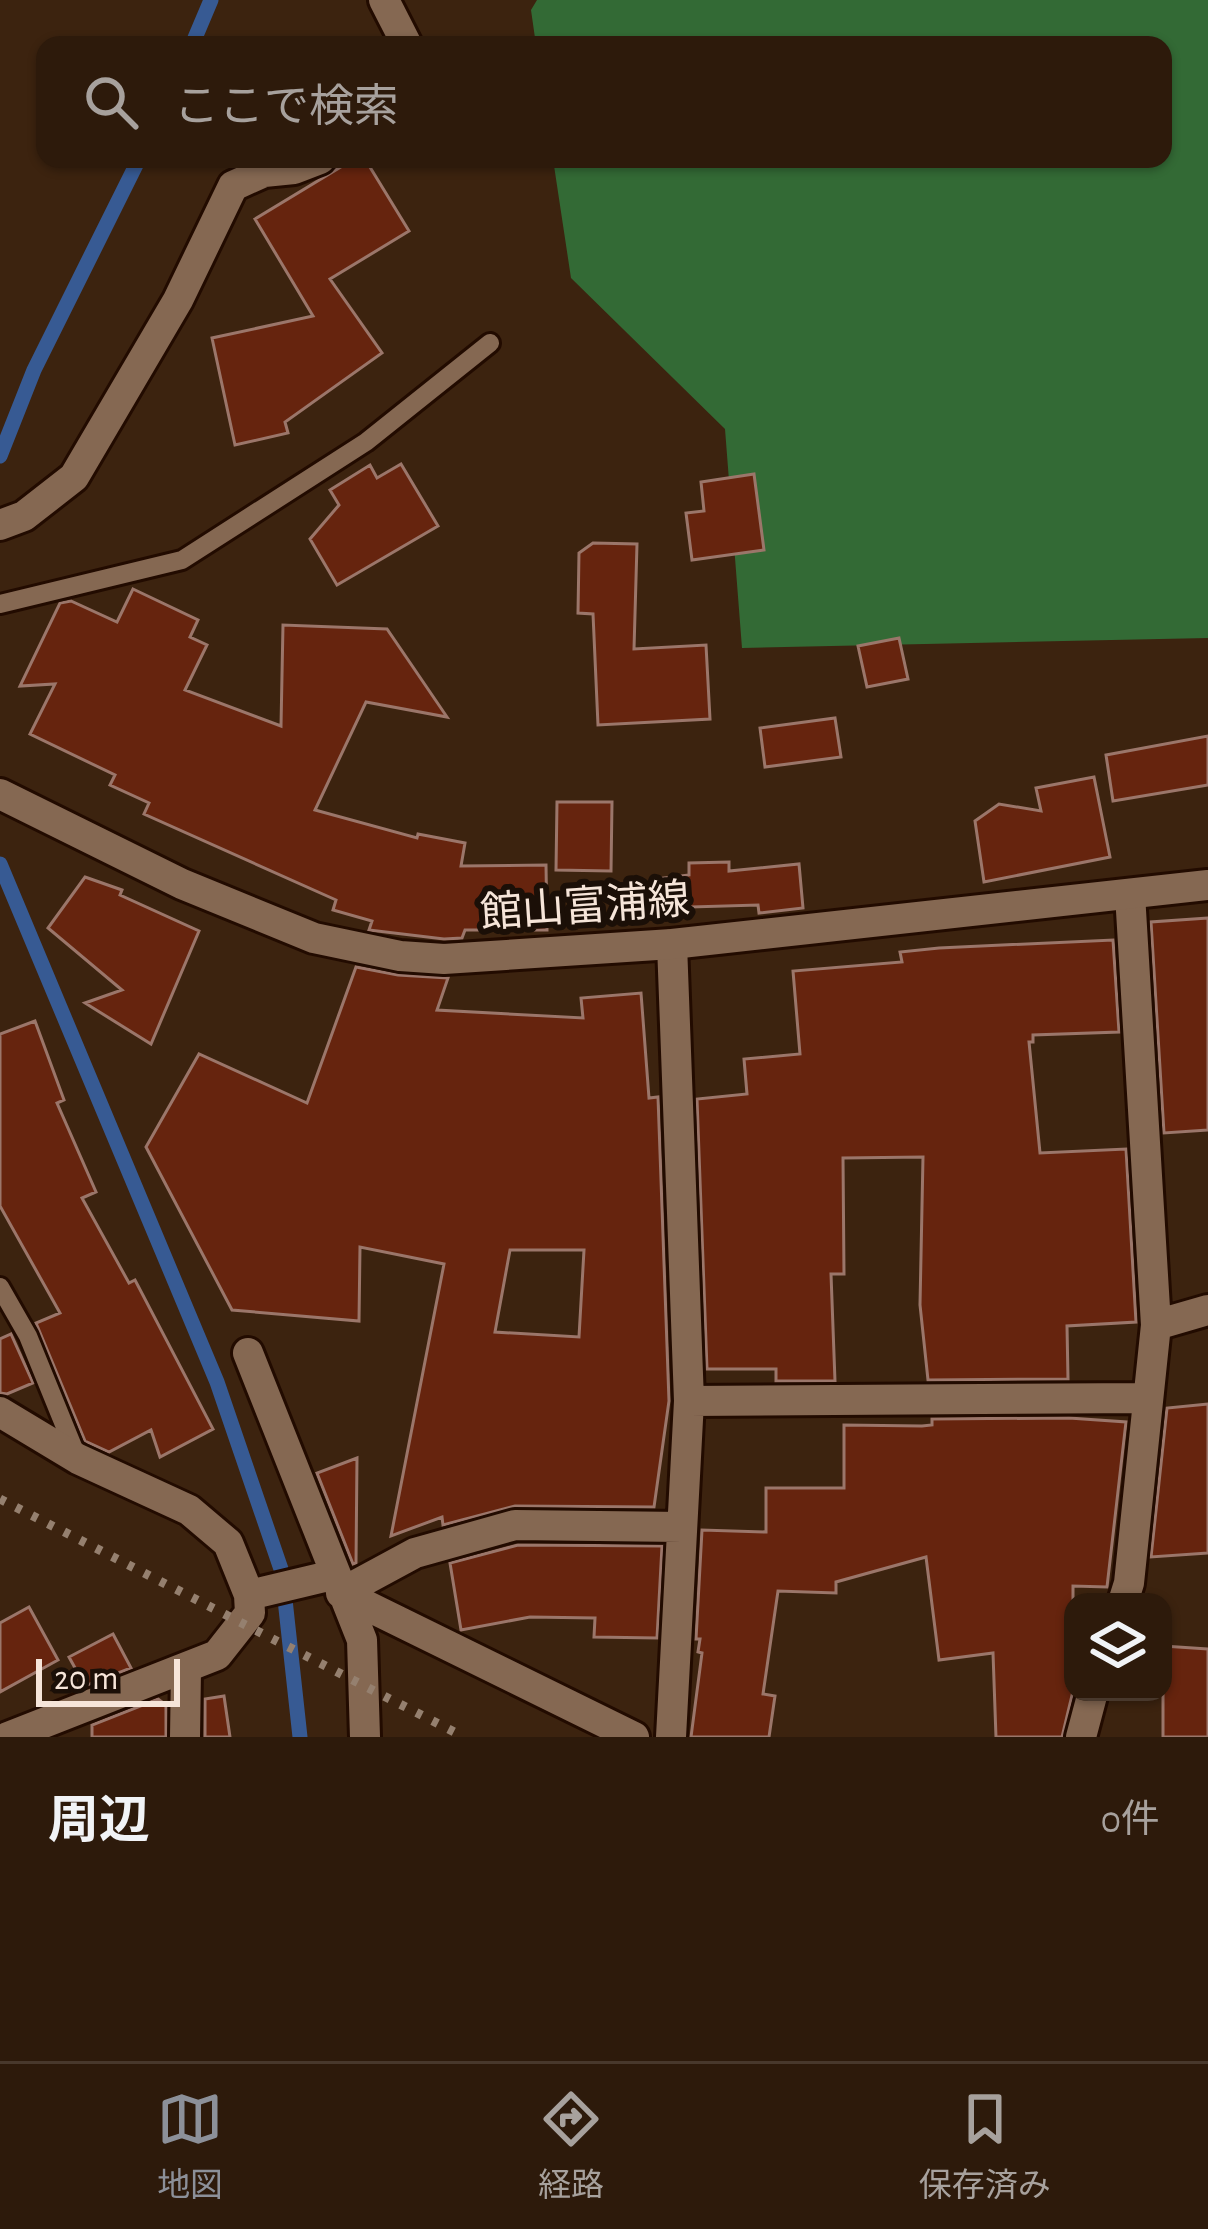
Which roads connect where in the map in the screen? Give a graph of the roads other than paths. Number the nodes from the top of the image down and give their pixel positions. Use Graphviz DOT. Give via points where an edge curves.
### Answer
graph roads {
  1 [pos="384,0"];
  2 [pos="402,36"];
  3 [pos="297,168"];
  4 [pos="490,343"];
  5 [pos="0,525"];
  6 [pos="0,604"];
  7 [pos="0,794"];
  8 [pos="1208,885"];
  9 [pos="1130,893"];
  10 [pos="672,944"];
  11 [pos="0,1287"];
  12 [pos="1208,1310"];
  13 [pos="1156,1325"];
  14 [pos="248,1354"];
  15 [pos="1147,1398"];
  16 [pos="689,1401"];
  17 [pos="0,1412"];
  18 [pos="78,1459"];
  19 [pos="682,1527"];
  20 [pos="331,1582"];
  21 [pos="256,1593"];
  22 [pos="1126,1593"];
  23 [pos="186,1670"];
  24 [pos="1091,1701"];
  25 [pos="8,1737"];
  26 [pos="185,1737"];
  27 [pos="365,1737"];
  28 [pos="634,1737"];
  29 [pos="671,1737"];
  30 [pos="1081,1737"];
  1 -- 2 [label="street"];
  3 -- 5 [label="street" via="233,186 178,300 74,477"];
  4 -- 6 [label="lane" via="366,442 182,560"];
  7 -- 10 [label="street, 館山富浦線" via="182,884 352,947 444,959"];
  8 -- 9 [label="street, 館山富浦線"];
  9 -- 10 [label="street, 館山富浦線"];
  9 -- 13 [label="street"];
  10 -- 16 [label="street"];
  11 -- 18 [label="lane"];
  12 -- 13 [label="street"];
  13 -- 15 [label="street"];
  14 -- 20 [label="street"];
  15 -- 16 [label="street"];
  15 -- 22 [label="street"];
  16 -- 19 [label="street"];
  17 -- 18 [label="street"];
  18 -- 21 [label="street" via="189,1510 228,1543"];
  19 -- 20 [label="street" via="515,1525"];
  19 -- 29 [label="street"];
  20 -- 21 [label="street"];
  20 -- 27 [label="street" via="362,1640"];
  20 -- 28 [label="street"];
  21 -- 23 [label="street" via="217,1655"];
  23 -- 25 [label="street"];
  23 -- 26 [label="street"];
  24 -- 30 [label="street"];
}
